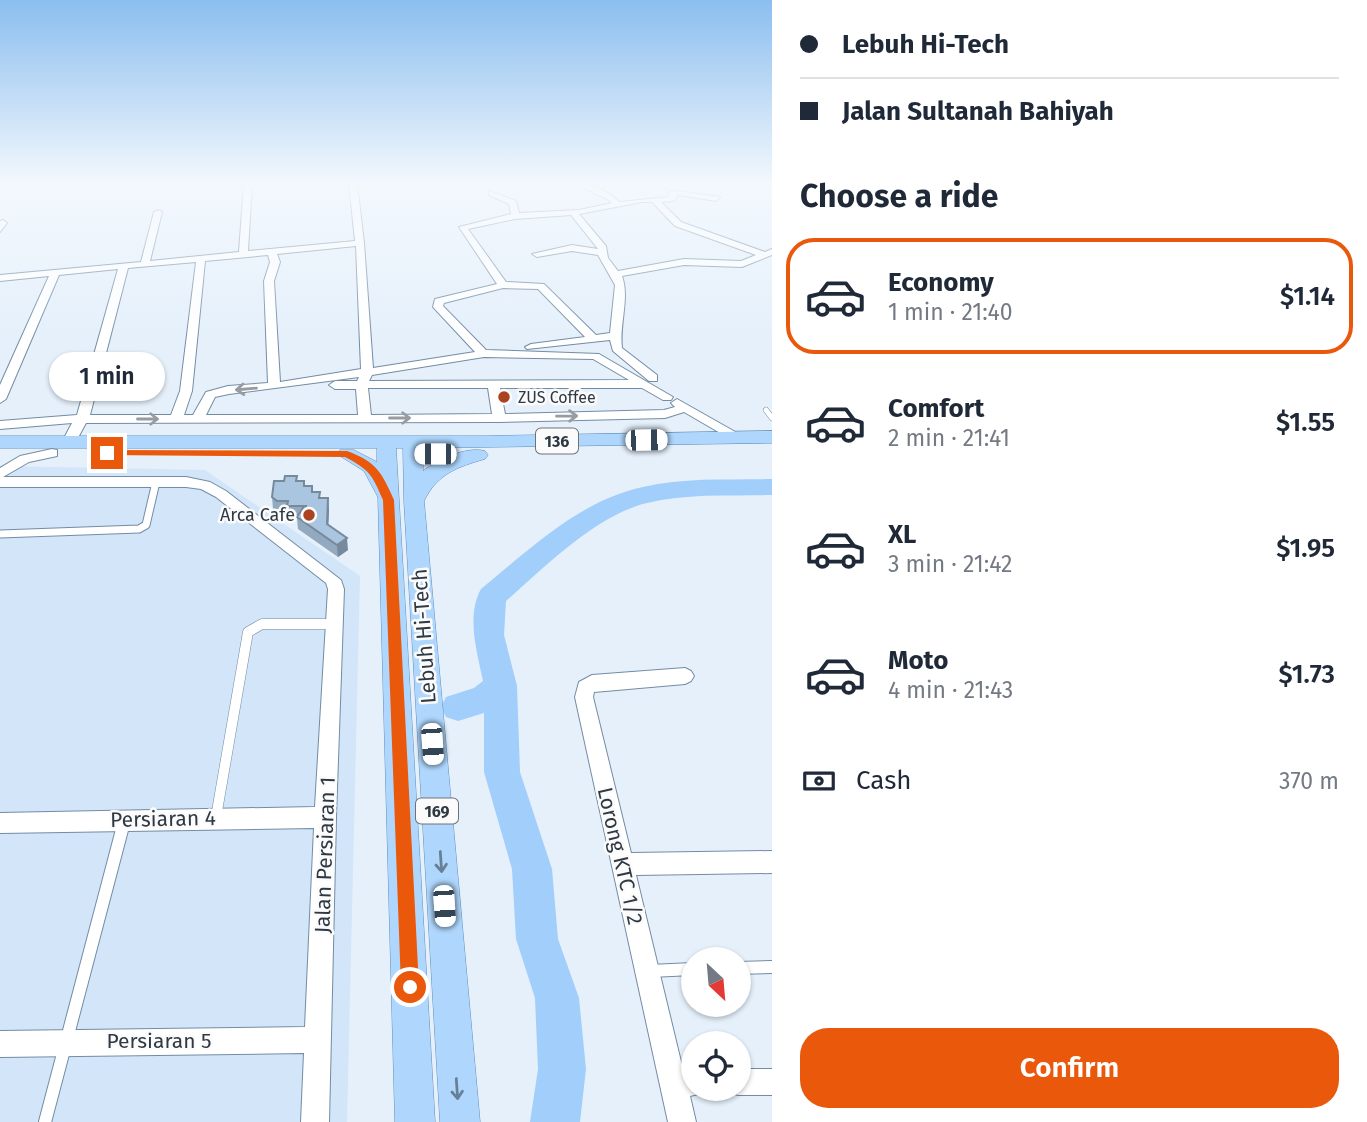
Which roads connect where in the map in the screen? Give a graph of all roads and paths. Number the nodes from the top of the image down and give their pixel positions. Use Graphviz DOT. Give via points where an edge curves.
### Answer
graph roads {
  1 [pos="152,235"];
  2 [pos="244,235"];
  3 [pos="359,235"];
  4 [pos="468,235"];
  5 [pos="593,235"];
  6 [pos="712,235"];
  7 [pos="360,243"];
  8 [pos="272,251"];
  9 [pos="603,253"];
  10 [pos="243,254"];
  11 [pos="537,254"];
  12 [pos="768,254"];
  13 [pos="201,258"];
  14 [pos="145,263"];
  15 [pos="124,265"];
  16 [pos="55,272"];
  17 [pos="617,274"];
  18 [pos="0,278"];
  19 [pos="503,285"];
  20 [pos="615,335"];
  21 [pos="592,337"];
  22 [pos="483,354"];
  23 [pos="468,357"];
  24 [pos="367,372"];
  25 [pos="472,384"];
  26 [pos="647,384"];
  27 [pos="279,385"];
  28 [pos="362,385"];
  29 [pos="494,385"];
  30 [pos="667,397"];
  31 [pos="0,399"];
  32 [pos="685,408"];
  33 [pos="766,410"];
  34 [pos="365,418"];
  35 [pos="499,418"];
  36 [pos="772,418"];
  37 [pos="80,419"];
  38 [pos="176,419"];
  39 [pos="197,419"];
  40 [pos="0,425"];
  41 [pos="772,437"];
  42 [pos="739,438"];
  43 [pos="700,439"];
  44 [pos="0,443"];
  45 [pos="60,448"];
  46 [pos="386,448"];
  47 [pos="414,448"];
  48 [pos="772,450"];
  49 [pos="0,452"];
  50 [pos="347,454"];
  51 [pos="478,455"];
  52 [pos="0,474"];
  53 [pos="0,482"];
  54 [pos="156,482"];
  55 [pos="401,500"];
  56 [pos="0,534"];
  57 [pos="335,624"];
  58 [pos="685,676"];
  59 [pos="325,817"];
  60 [pos="216,818"];
  61 [pos="124,820"];
  62 [pos="0,823"];
  63 [pos="772,862"];
  64 [pos="622,864"];
  65 [pos="772,967"];
  66 [pos="751,968"];
  67 [pos="681,970"];
  68 [pos="647,971"];
  69 [pos="319,1040"];
  70 [pos="66,1041"];
  71 [pos="0,1044"];
  72 [pos="681,1077"];
  73 [pos="751,1082"];
  74 [pos="772,1082"];
  75 [pos="683,1101"];
  76 [pos="45,1122"];
  77 [pos="315,1122"];
  78 [pos="415,1122"];
  79 [pos="460,1122"];
  80 [pos="682,1122"];
  1 -- 14 [label="street"];
  2 -- 10 [label="street"];
  3 -- 7 [label="street"];
  4 -- 19 [label="street"];
  5 -- 9 [label="street"];
  6 -- 12 [label="street"];
  7 -- 8 [label="street"];
  7 -- 24 [label="street"];
  8 -- 10 [label="street"];
  8 -- 27 [label="street" via="275,262 269,281"];
  9 -- 11 [label="street" via="572,248"];
  9 -- 17 [label="street"];
  10 -- 13 [label="street"];
  12 -- 17 [label="street" via="742,264 684,262"];
  13 -- 14 [label="street"];
  13 -- 38 [label="street" via="186,391"];
  14 -- 15 [label="street"];
  15 -- 16 [label="street"];
  15 -- 37 [label="street" via="88,408"];
  16 -- 18 [label="street"];
  16 -- 31 [label="street"];
  17 -- 20 [label="street"];
  19 -- 21 [label="street" via="541,286"];
  19 -- 22 [label="street" via="439,301 438,307"];
  20 -- 21 [label="street"];
  20 -- 30 [label="street" via="619,353 663,386"];
  21 -- 22 [label="street"];
  22 -- 23 [label="street"];
  22 -- 26 [label="street" via="595,356"];
  23 -- 24 [label="street"];
  23 -- 25 [label="street"];
  24 -- 27 [label="street"];
  24 -- 28 [label="street"];
  25 -- 28 [label="street"];
  25 -- 29 [label="street"];
  26 -- 29 [label="street"];
  26 -- 30 [label="street"];
  27 -- 28 [label="street"];
  27 -- 39 [label="street, one-way" via="210,395"];
  28 -- 34 [label="street"];
  29 -- 35 [label="street"];
  30 -- 32 [label="street"];
  35 -- 32 [label="street, one-way" via="665,414"];
  32 -- 42 [label="street"];
  32 -- 43 [label="street"];
  33 -- 36 [label="lane"];
  34 -- 35 [label="street, one-way"];
  34 -- 39 [label="street"];
  37 -- 38 [label="street, one-way"];
  37 -- 40 [label="street"];
  37 -- 45 [label="street"];
  38 -- 39 [label="street"];
  41 -- 42 [label="main road, 136"];
  42 -- 43 [label="main road, 136"];
  43 -- 47 [label="main road, 136"];
  44 -- 45 [label="main road, 136"];
  45 -- 46 [label="main road, 136"];
  45 -- 49 [label="main road, 136"];
  45 -- 50 [label="main road, 136"];
  45 -- 52 [label="street" via="25,459"];
  46 -- 47 [label="main road, 136"];
  46 -- 50 [label="main road, 136"];
  46 -- 55 [label="main road, Lebuh Hi-Tech / 169"];
  47 -- 51 [label="main road, 136"];
  47 -- 55 [label="main road, Lebuh Hi-Tech / 169"];
  48 -- 51 [label="main road, 136"];
  50 -- 55 [label="main road" via="372,467"];
  51 -- 55 [label="main road" via="437,467"];
  53 -- 54 [label="street"];
  54 -- 56 [label="lane" via="146,525 139,529"];
  54 -- 57 [label="street, Jalan Persiaran 1" via="205,485 333,580 337,589"];
  55 -- 78 [label="main road, Lebuh Hi-Tech / 169"];
  55 -- 79 [label="main road, Lebuh Hi-Tech / 169, one-way"];
  57 -- 59 [label="street, Jalan Persiaran 1"];
  57 -- 60 [label="lane" via="262,624 248,632"];
  58 -- 64 [label="street, Lorong KTC 1/2" via="592,683 586,688 584,697"];
  59 -- 60 [label="street, Persiaran 4"];
  59 -- 69 [label="street, Jalan Persiaran 1"];
  60 -- 61 [label="street, Persiaran 4"];
  61 -- 62 [label="street, Persiaran 4"];
  61 -- 70 [label="lane"];
  63 -- 64 [label="street"];
  64 -- 68 [label="street, Lorong KTC 1/2"];
  65 -- 66 [label="lane"];
  67 -- 68 [label="lane"];
  68 -- 72 [label="street, Lorong KTC 1/2"];
  69 -- 70 [label="street, Persiaran 5"];
  69 -- 77 [label="street, Jalan Persiaran 1"];
  70 -- 71 [label="street, Persiaran 5"];
  70 -- 76 [label="lane"];
  73 -- 74 [label="street"];
  75 -- 80 [label="street, Lorong KTC 1/2"];
}
